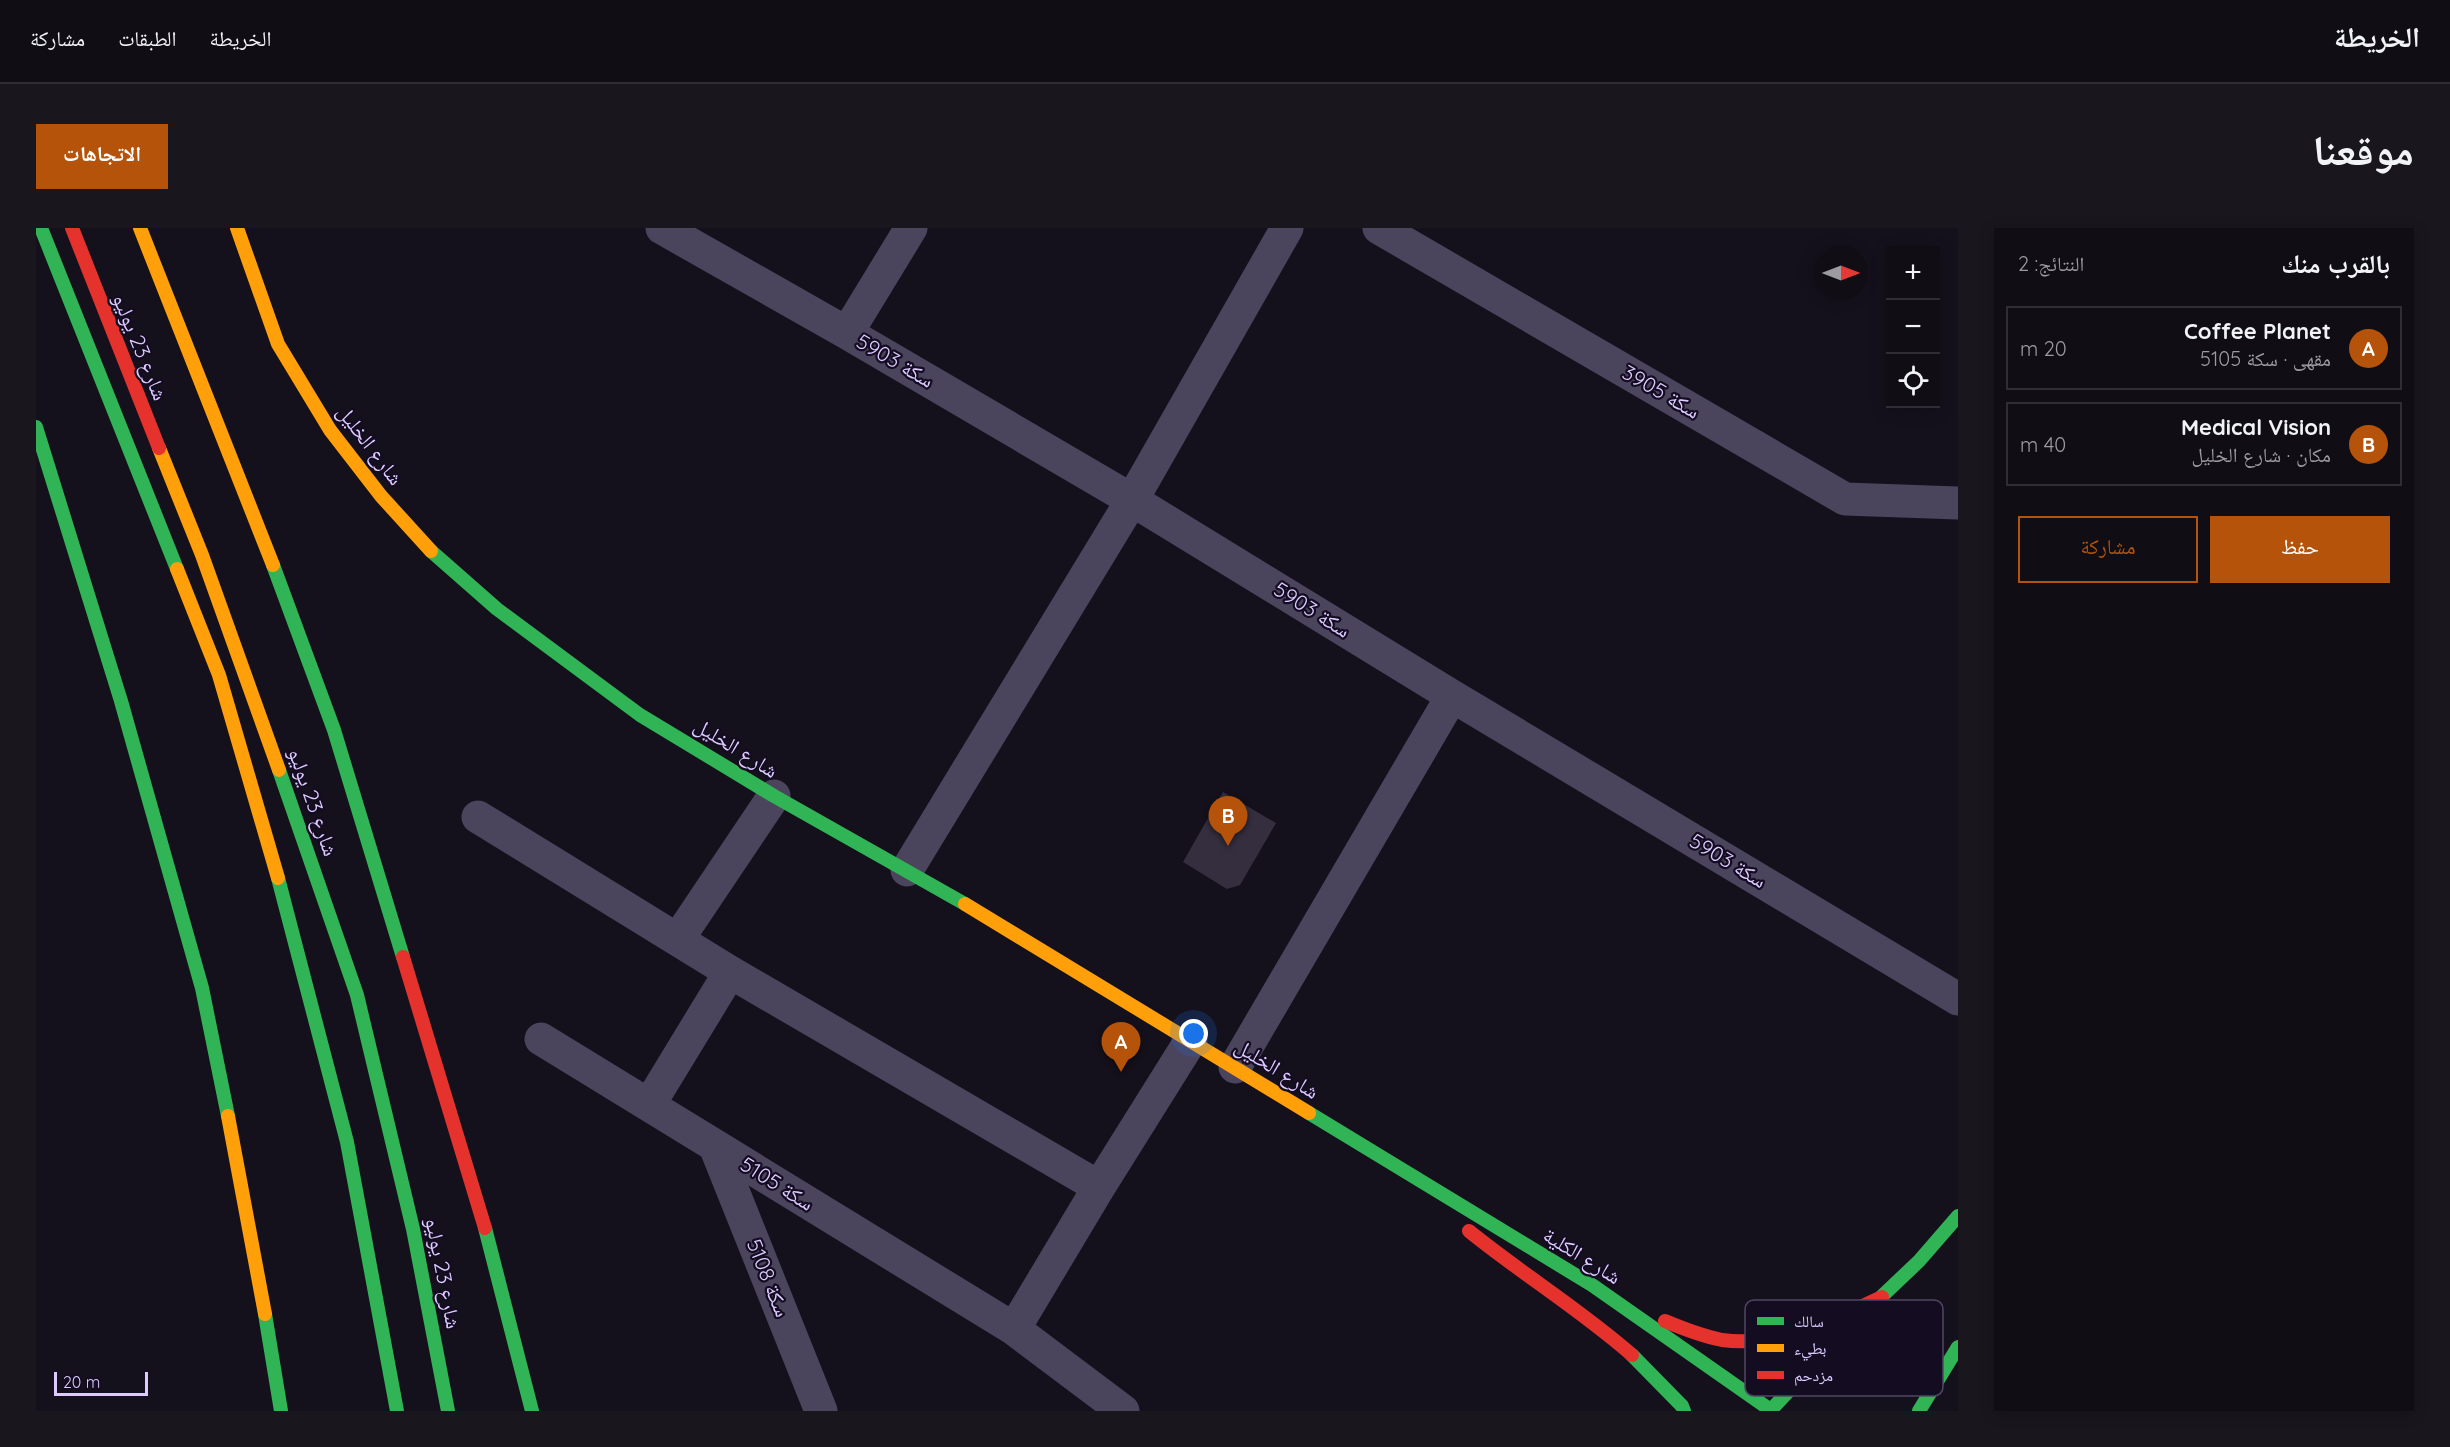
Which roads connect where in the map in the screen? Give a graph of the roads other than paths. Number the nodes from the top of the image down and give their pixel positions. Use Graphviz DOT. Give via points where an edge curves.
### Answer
graph roads {
  1 [pos="42,228"];
  2 [pos="72,228"];
  3 [pos="140,228"];
  4 [pos="237,228"];
  5 [pos="662,228"];
  6 [pos="910,228"];
  7 [pos="1287,228"];
  8 [pos="1379,228"];
  9 [pos="847,333"];
  10 [pos="36,427"];
  11 [pos="1132,500"];
  12 [pos="1958,503"];
  13 [pos="1452,696"];
  14 [pos="774,796"];
  15 [pos="478,818"];
  16 [pos="907,870"];
  17 [pos="678,939"];
  18 [pos="730,972"];
  19 [pos="1958,999"];
  20 [pos="541,1039"];
  21 [pos="1191,1041"];
  22 [pos="1234,1067"];
  23 [pos="649,1105"];
  24 [pos="715,1146"];
  25 [pos="1364,1148"];
  26 [pos="1099,1187"];
  27 [pos="1958,1216"];
  28 [pos="256,1258"];
  29 [pos="1592,1285"];
  30 [pos="1882,1297"];
  31 [pos="1875,1300"];
  32 [pos="1879,1300"];
  33 [pos="1014,1329"];
  34 [pos="1745,1341"];
  35 [pos="1958,1347"];
  36 [pos="1943,1372"];
  37 [pos="1745,1393"];
  38 [pos="1750,1396"];
  39 [pos="1785,1396"];
  40 [pos="1928,1396"];
  41 [pos="281,1411"];
  42 [pos="292,1411"];
  43 [pos="397,1411"];
  44 [pos="448,1411"];
  45 [pos="532,1411"];
  46 [pos="821,1411"];
  47 [pos="1123,1411"];
  48 [pos="1684,1411"];
  49 [pos="1771,1411"];
  50 [pos="1919,1411"];
  1 -- 43 [label="main road" via="219,675 296,941 347,1142"];
  2 -- 44 [label="main road, شارع 23 يوليو" via="206,566 357,995 413,1229"];
  3 -- 45 [label="main road" via="291,610 334,730 487,1234"];
  4 -- 14 [label="main road, شارع الخليل" via="278,344 330,430 381,496 434,554 496,609 640,715"];
  5 -- 9 [label="street, سكة 5903"];
  6 -- 9 [label="street"];
  7 -- 11 [label="street"];
  8 -- 12 [label="street, سكة 3905" via="1845,499"];
  9 -- 11 [label="street, سكة 5903"];
  10 -- 28 [label="main road" via="121,701 202,988"];
  11 -- 13 [label="street, سكة 5903"];
  11 -- 16 [label="street"];
  13 -- 19 [label="street, سكة 5903"];
  13 -- 22 [label="street"];
  14 -- 16 [label="main road, شارع الخليل"];
  14 -- 17 [label="street"];
  15 -- 17 [label="street"];
  16 -- 21 [label="main road, شارع الخليل"];
  17 -- 18 [label="street"];
  18 -- 23 [label="street"];
  18 -- 26 [label="street"];
  20 -- 23 [label="street, سكة 5105"];
  21 -- 22 [label="main road, شارع الخليل"];
  21 -- 26 [label="street"];
  22 -- 25 [label="main road, شارع الخليل"];
  23 -- 24 [label="street, سكة 5105"];
  24 -- 33 [label="street, سكة 5105"];
  24 -- 46 [label="street, سكة 5108"];
  25 -- 29 [label="main road, شارع الكلية"];
  25 -- 48 [label="main road" via="1518,1270 1601,1328 1649,1370"];
  26 -- 33 [label="street"];
  27 -- 30 [label="main road"];
  28 -- 41 [label="main road"];
  28 -- 42 [label="main road"];
  29 -- 34 [label="main road" via="1686,1332"];
  29 -- 37 [label="main road, شارع الكلية"];
  30 -- 31 [label="main road"];
  30 -- 32 [label="main road"];
  33 -- 47 [label="street, سكة 5105"];
  35 -- 36 [label="main road"];
  38 -- 49 [label="main road, شارع الكلية"];
  39 -- 49 [label="main road"];
  40 -- 50 [label="main road"];
}
